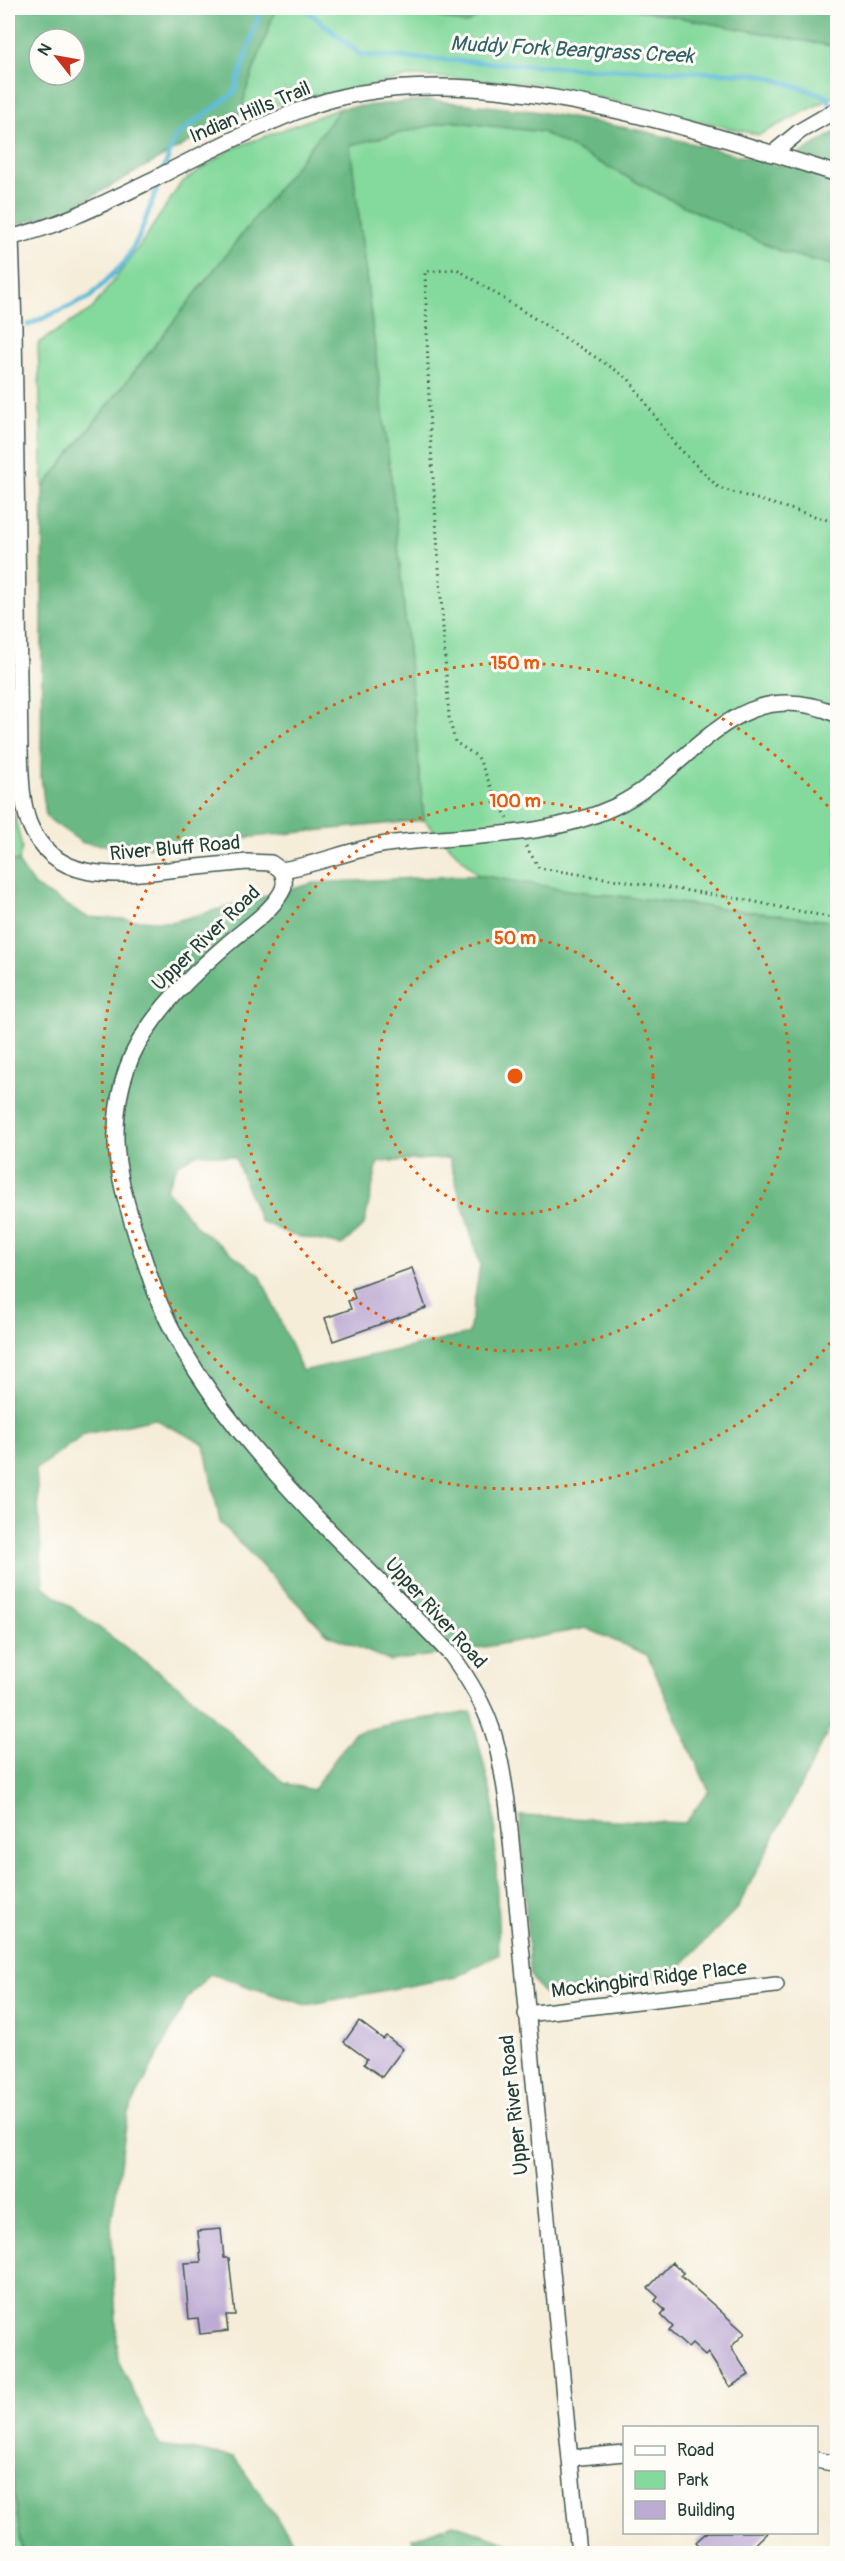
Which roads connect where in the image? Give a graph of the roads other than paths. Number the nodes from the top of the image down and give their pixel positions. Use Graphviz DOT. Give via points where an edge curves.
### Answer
graph roads {
  1 [pos="837,109"];
  2 [pos="772,154"];
  3 [pos="837,174"];
  4 [pos="9,238"];
  5 [pos="837,715"];
  6 [pos="281,870"];
  7 [pos="776,1985"];
  8 [pos="526,2014"];
  9 [pos="623,2453"];
  10 [pos="570,2458"];
  11 [pos="818,2460"];
  12 [pos="837,2464"];
  13 [pos="579,2553"];
  1 -- 2 [label="street"];
  2 -- 3 [label="street, Indian Hills Trail"];
  2 -- 4 [label="street, Indian Hills Trail" via="681,126 532,95 476,89 382,91 301,110 48,227"];
  4 -- 6 [label="street, River Bluff Road" via="14,328 20,750 30,825 57,859 101,875 247,862 271,863"];
  5 -- 6 [label="street" via="803,705 769,705 746,711 710,732 635,795 582,819 533,830 387,844"];
  6 -- 8 [label="street, Upper River Road" via="285,882 272,906 203,966 145,1031 130,1061 118,1104 117,1159 127,1204 161,1305 190,1360 226,1413 286,1484 452,1656 486,1710 502,1763"];
  7 -- 8 [label="street, Mockingbird Ridge Place"];
  8 -- 10 [label="street, Upper River Road"];
  9 -- 10 [label="street"];
  10 -- 13 [label="street, Upper River Road"];
  11 -- 12 [label="street"];
}
